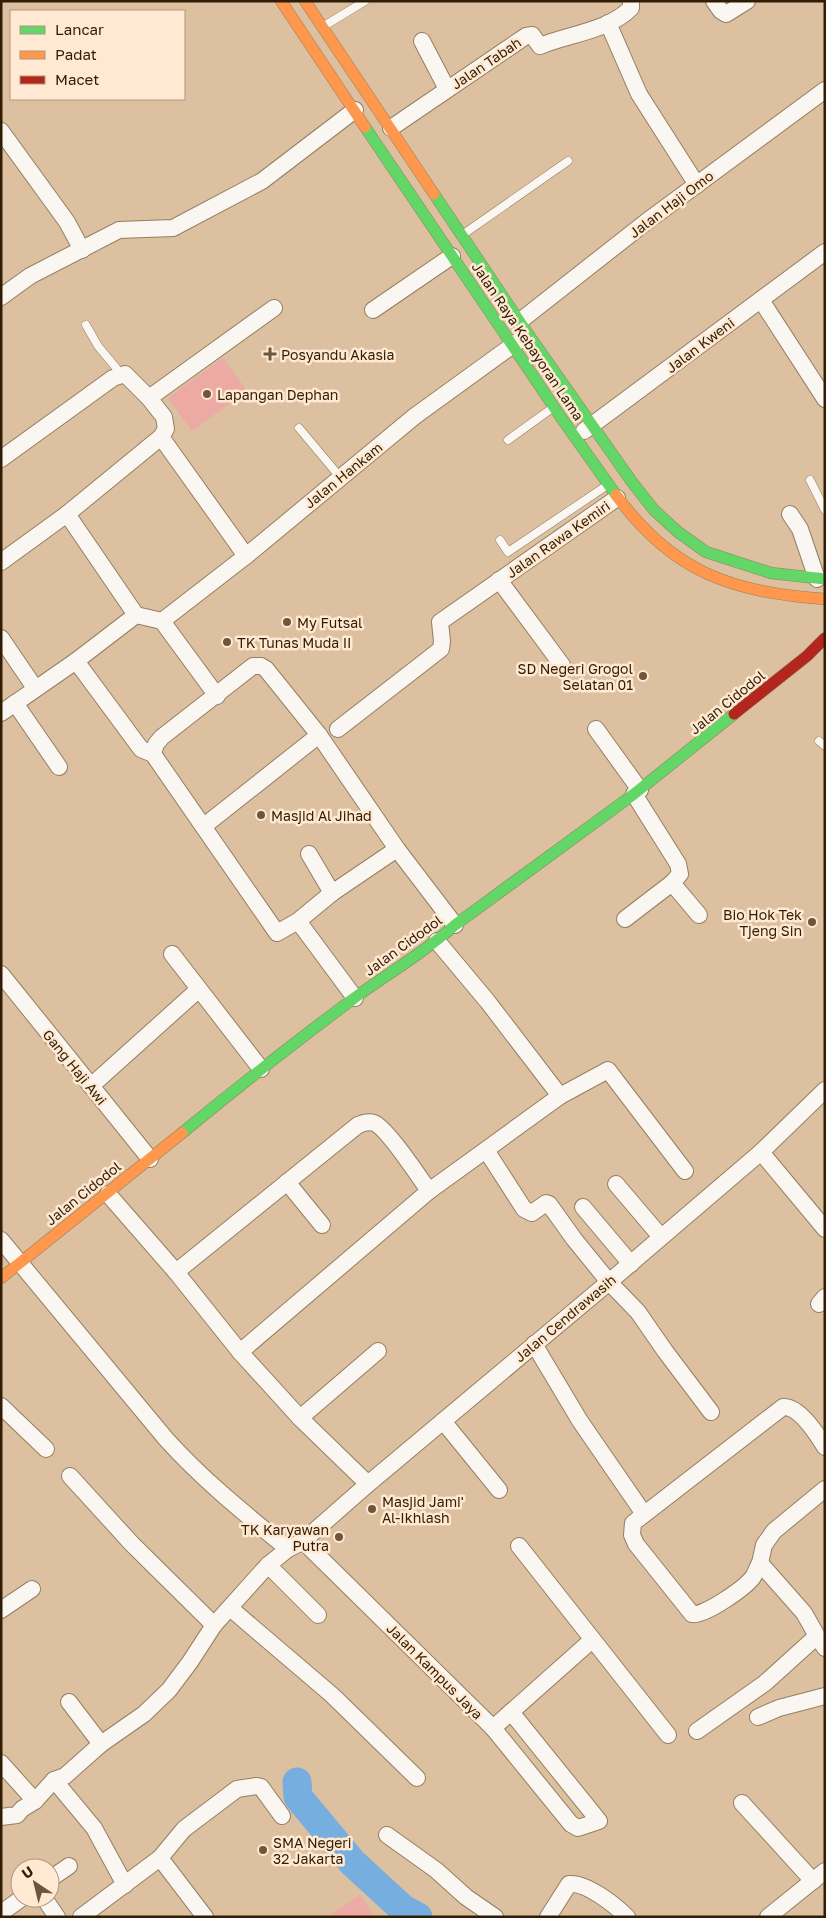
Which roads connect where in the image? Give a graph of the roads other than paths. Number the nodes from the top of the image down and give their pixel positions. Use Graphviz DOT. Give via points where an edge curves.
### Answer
graph roads {
  1 [pos="281,1"];
  2 [pos="305,1"];
  3 [pos="365,1"];
  4 [pos="631,1"];
  5 [pos="714,1"];
  6 [pos="747,1"];
  7 [pos="608,23"];
  8 [pos="322,27"];
  9 [pos="422,41"];
  10 [pos="350,68"];
  11 [pos="333,79"];
  12 [pos="447,89"];
  13 [pos="825,90"];
  14 [pos="355,110"];
  15 [pos="391,128"];
  16 [pos="1,131"];
  17 [pos="568,161"];
  18 [pos="697,185"];
  19 [pos="461,235"];
  20 [pos="82,250"];
  21 [pos="825,252"];
  22 [pos="452,256"];
  23 [pos="1,297"];
  24 [pos="761,300"];
  25 [pos="274,308"];
  26 [pos="373,310"];
  27 [pos="86,325"];
  28 [pos="524,328"];
  29 [pos="512,346"];
  30 [pos="122,375"];
  31 [pos="149,398"];
  32 [pos="825,399"];
  33 [pos="554,407"];
  34 [pos="592,425"];
  35 [pos="299,428"];
  36 [pos="160,437"];
  37 [pos="574,437"];
  38 [pos="508,440"];
  39 [pos="1,459"];
  40 [pos="340,477"];
  41 [pos="810,480"];
  42 [pos="612,491"];
  43 [pos="825,510"];
  44 [pos="67,514"];
  45 [pos="790,514"];
  46 [pos="646,516"];
  47 [pos="500,540"];
  48 [pos="706,552"];
  49 [pos="246,556"];
  50 [pos="1,562"];
  51 [pos="698,571"];
  52 [pos="821,579"];
  53 [pos="499,580"];
  54 [pos="825,598"];
  55 [pos="136,616"];
  56 [pos="162,621"];
  57 [pos="1,638"];
  58 [pos="825,638"];
  59 [pos="76,661"];
  60 [pos="562,665"];
  61 [pos="35,688"];
  62 [pos="217,696"];
  63 [pos="8,708"];
  64 [pos="338,729"];
  65 [pos="596,729"];
  66 [pos="319,735"];
  67 [pos="153,754"];
  68 [pos="59,767"];
  69 [pos="637,792"];
  70 [pos="204,826"];
  71 [pos="397,849"];
  72 [pos="309,854"];
  73 [pos="672,883"];
  74 [pos="332,893"];
  75 [pos="699,915"];
  76 [pos="626,919"];
  77 [pos="298,921"];
  78 [pos="455,926"];
  79 [pos="437,941"];
  80 [pos="172,954"];
  81 [pos="1,974"];
  82 [pos="199,989"];
  83 [pos="355,998"];
  84 [pos="262,1069"];
  85 [pos="91,1086"];
  86 [pos="825,1090"];
  87 [pos="560,1096"];
  88 [pos="486,1150"];
  89 [pos="761,1152"];
  90 [pos="150,1160"];
  91 [pos="684,1171"];
  92 [pos="287,1182"];
  93 [pos="616,1184"];
  94 [pos="429,1191"];
  95 [pos="108,1194"];
  96 [pos="583,1208"];
  97 [pos="322,1225"];
  98 [pos="825,1229"];
  99 [pos="661,1238"];
  100 [pos="1,1240"];
  101 [pos="21,1262"];
  102 [pos="631,1264"];
  103 [pos="176,1272"];
  104 [pos="1,1278"];
  105 [pos="609,1282"];
  106 [pos="534,1344"];
  107 [pos="378,1351"];
  108 [pos="240,1352"];
  109 [pos="1,1406"];
  110 [pos="711,1412"];
  111 [pos="300,1418"];
  112 [pos="443,1421"];
  113 [pos="820,1428"];
  114 [pos="825,1448"];
  115 [pos="46,1449"];
  116 [pos="70,1476"];
  117 [pos="368,1484"];
  118 [pos="825,1489"];
  119 [pos="499,1490"];
  120 [pos="644,1514"];
  121 [pos="295,1545"];
  122 [pos="519,1546"];
  123 [pos="760,1563"];
  124 [pos="268,1565"];
  125 [pos="32,1589"];
  126 [pos="230,1608"];
  127 [pos="1,1610"];
  128 [pos="318,1616"];
  129 [pos="214,1625"];
  130 [pos="592,1640"];
  131 [pos="821,1642"];
  132 [pos="825,1696"];
  133 [pos="69,1702"];
  134 [pos="511,1712"];
  135 [pos="758,1717"];
  136 [pos="493,1728"];
  137 [pos="697,1731"];
  138 [pos="668,1735"];
  139 [pos="102,1744"];
  140 [pos="1,1763"];
  141 [pos="417,1778"];
  142 [pos="54,1780"];
  143 [pos="35,1801"];
  144 [pos="742,1803"];
  145 [pos="282,1816"];
  146 [pos="1,1817"];
  147 [pos="387,1835"];
  148 [pos="160,1858"];
  149 [pos="69,1866"];
  150 [pos="60,1872"];
  151 [pos="819,1876"];
  152 [pos="125,1885"];
  153 [pos="81,1917"];
  154 [pos="205,1917"];
  155 [pos="495,1917"];
  156 [pos="548,1917"];
  157 [pos="627,1917"];
  158 [pos="768,1917"];
  1 -- 11 [label="main road, Jalan Raya Kebayoran Lama"];
  2 -- 8 [label="main road, Jalan Raya Kebayoran Lama"];
  3 -- 8 [label="lane"];
  4 -- 7 [label="street, Jalan Tabah" via="627,12"];
  5 -- 6 [label="street" via="726,14"];
  7 -- 12 [label="street, Jalan Tabah" via="540,46 529,35"];
  7 -- 18 [label="street" via="639,94"];
  8 -- 10 [label="main road, Jalan Raya Kebayoran Lama"];
  9 -- 12 [label="street"];
  10 -- 11 [label="main road"];
  10 -- 15 [label="main road, Jalan Raya Kebayoran Lama"];
  11 -- 14 [label="main road, Jalan Raya Kebayoran Lama"];
  12 -- 15 [label="street, Jalan Tabah"];
  13 -- 18 [label="street, Jalan Haji Omo"];
  14 -- 20 [label="street" via="262,181 173,228 119,230"];
  14 -- 22 [label="main road, Jalan Raya Kebayoran Lama"];
  15 -- 19 [label="main road, Jalan Raya Kebayoran Lama"];
  16 -- 20 [label="street" via="67,222"];
  17 -- 19 [label="lane"];
  18 -- 28 [label="street, Jalan Haji Omo" via="646,222"];
  19 -- 28 [label="main road, Jalan Raya Kebayoran Lama"];
  20 -- 23 [label="street" via="30,276"];
  21 -- 24 [label="street, Jalan Kweni"];
  22 -- 26 [label="street"];
  22 -- 29 [label="main road, Jalan Raya Kebayoran Lama"];
  24 -- 32 [label="street"];
  24 -- 34 [label="street, Jalan Kweni"];
  25 -- 31 [label="street"];
  27 -- 30 [label="lane" via="98,346"];
  28 -- 29 [label="street, Jalan Hankam"];
  28 -- 34 [label="main road, Jalan Raya Kebayoran Lama"];
  29 -- 33 [label="main road, Jalan Raya Kebayoran Lama"];
  29 -- 40 [label="street, Jalan Hankam" via="415,416"];
  30 -- 31 [label="street" via="132,379"];
  30 -- 39 [label="street" via="113,378"];
  31 -- 36 [label="street" via="164,418 166,429"];
  33 -- 37 [label="main road, Jalan Raya Kebayoran Lama"];
  33 -- 38 [label="lane"];
  34 -- 37 [label="street, Jalan Kweni"];
  34 -- 46 [label="main road, Jalan Raya Kebayoran Lama" via="632,482"];
  35 -- 40 [label="lane"];
  36 -- 44 [label="street"];
  36 -- 49 [label="street"];
  37 -- 42 [label="main road, Jalan Raya Kebayoran Lama"];
  40 -- 49 [label="street, Jalan Hankam"];
  41 -- 43 [label="lane"];
  42 -- 46 [label="main road, Jalan Raya Kebayoran Lama"];
  42 -- 47 [label="lane" via="508,552"];
  42 -- 53 [label="street, Jalan Rawa Kemiri"];
  44 -- 50 [label="street"];
  44 -- 55 [label="street"];
  45 -- 52 [label="street" via="800,529"];
  46 -- 48 [label="main road, Jalan Raya Kebayoran Lama" via="678,532"];
  46 -- 51 [label="main road, Jalan Raya Kebayoran Lama" via="657,542"];
  48 -- 51 [label="lane"];
  48 -- 52 [label="main road, Jalan Raya Kebayoran Lama" via="771,573"];
  49 -- 56 [label="street, Jalan Hankam"];
  51 -- 54 [label="main road, Jalan Raya Kebayoran Lama" via="775,594"];
  53 -- 60 [label="street, Jalan Rawa Kemiri"];
  53 -- 64 [label="street, Jalan Rawa Kemiri" via="440,622 441,649"];
  55 -- 56 [label="street"];
  55 -- 59 [label="street"];
  56 -- 62 [label="street"];
  57 -- 61 [label="street"];
  58 -- 69 [label="main road, Jalan Cidodol" via="808,656"];
  59 -- 61 [label="street"];
  59 -- 67 [label="street" via="141,749"];
  61 -- 63 [label="street"];
  62 -- 66 [label="street" via="253,666 261,666"];
  62 -- 67 [label="street" via="162,737"];
  63 -- 68 [label="street"];
  65 -- 69 [label="street"];
  66 -- 70 [label="street"];
  66 -- 71 [label="street"];
  67 -- 70 [label="street"];
  69 -- 73 [label="street" via="678,864 680,874"];
  69 -- 78 [label="main road, Jalan Cidodol"];
  70 -- 77 [label="street" via="277,933"];
  71 -- 74 [label="street"];
  71 -- 78 [label="street"];
  72 -- 74 [label="street"];
  73 -- 75 [label="street"];
  73 -- 76 [label="street"];
  74 -- 77 [label="street"];
  77 -- 83 [label="street"];
  78 -- 79 [label="main road, Jalan Cidodol"];
  79 -- 83 [label="main road, Jalan Cidodol"];
  79 -- 87 [label="street"];
  80 -- 82 [label="street"];
  81 -- 85 [label="street, Gang Haji Awi"];
  82 -- 84 [label="street"];
  82 -- 85 [label="street"];
  83 -- 84 [label="main road, Jalan Cidodol"];
  84 -- 90 [label="main road, Jalan Cidodol"];
  85 -- 90 [label="street, Gang Haji Awi"];
  86 -- 89 [label="street, Jalan Cendrawasih"];
  87 -- 88 [label="street"];
  87 -- 91 [label="street" via="608,1070"];
  88 -- 94 [label="street"];
  88 -- 105 [label="street" via="524,1208 532,1213 549,1204"];
  89 -- 98 [label="street"];
  89 -- 99 [label="street, Jalan Cendrawasih"];
  90 -- 95 [label="main road, Jalan Cidodol"];
  92 -- 94 [label="street" via="358,1125 371,1122 390,1138"];
  92 -- 97 [label="street"];
  92 -- 103 [label="street"];
  93 -- 99 [label="street"];
  94 -- 108 [label="street"];
  95 -- 101 [label="main road, Jalan Cidodol"];
  95 -- 103 [label="street"];
  96 -- 102 [label="street"];
  99 -- 102 [label="street, Jalan Cendrawasih"];
  100 -- 101 [label="street, Jalan Kampus Jaya"];
  101 -- 104 [label="main road, Jalan Cidodol"];
  101 -- 121 [label="street, Jalan Kampus Jaya" via="188,1464 212,1487"];
  102 -- 105 [label="street, Jalan Cendrawasih"];
  103 -- 108 [label="street"];
  105 -- 106 [label="street, Jalan Cendrawasih"];
  105 -- 110 [label="street" via="638,1312"];
  106 -- 112 [label="street, Jalan Cendrawasih"];
  106 -- 120 [label="street" via="580,1420"];
  107 -- 111 [label="street"];
  108 -- 111 [label="street"];
  109 -- 115 [label="street"];
  111 -- 117 [label="street"];
  112 -- 117 [label="street, Jalan Cendrawasih"];
  112 -- 119 [label="street"];
  113 -- 114 [label="street"];
  113 -- 120 [label="street" via="789,1407 783,1407"];
  116 -- 129 [label="street" via="132,1544"];
  117 -- 121 [label="street, Jalan Cendrawasih"];
  118 -- 123 [label="street" via="774,1531 764,1545"];
  120 -- 123 [label="street" via="633,1523 633,1539 692,1614 699,1614 734,1594 752,1578"];
  121 -- 124 [label="street, Jalan Cendrawasih"];
  121 -- 136 [label="street, Jalan Kampus Jaya" via="307,1545"];
  122 -- 130 [label="street"];
  123 -- 131 [label="street" via="804,1613"];
  124 -- 126 [label="street, Jalan Cendrawasih"];
  124 -- 128 [label="street"];
  125 -- 127 [label="street"];
  126 -- 129 [label="street, Jalan Cendrawasih"];
  126 -- 141 [label="street" via="332,1695"];
  129 -- 139 [label="street, Jalan Cendrawasih" via="169,1690 144,1714"];
  130 -- 134 [label="street, Jalan Kampus Jaya"];
  130 -- 138 [label="street"];
  131 -- 137 [label="street"];
  132 -- 135 [label="street"];
  133 -- 139 [label="street"];
  134 -- 136 [label="street, Jalan Kampus Jaya"];
  134 -- 136 [label="street" via="599,1821 578,1828 571,1824"];
  139 -- 142 [label="street, Jalan Cendrawasih" via="65,1776"];
  140 -- 143 [label="street"];
  142 -- 143 [label="street, Jalan Cendrawasih"];
  142 -- 152 [label="street" via="94,1828"];
  143 -- 146 [label="street, Jalan Cendrawasih" via="17,1815"];
  144 -- 151 [label="street"];
  145 -- 148 [label="street" via="261,1787 237,1789 184,1829"];
  147 -- 155 [label="street"];
  148 -- 152 [label="street"];
  148 -- 154 [label="street"];
  149 -- 150 [label="street"];
  151 -- 158 [label="street"];
  152 -- 153 [label="street"];
  156 -- 157 [label="street" via="569,1884 574,1883 593,1891"];
}
